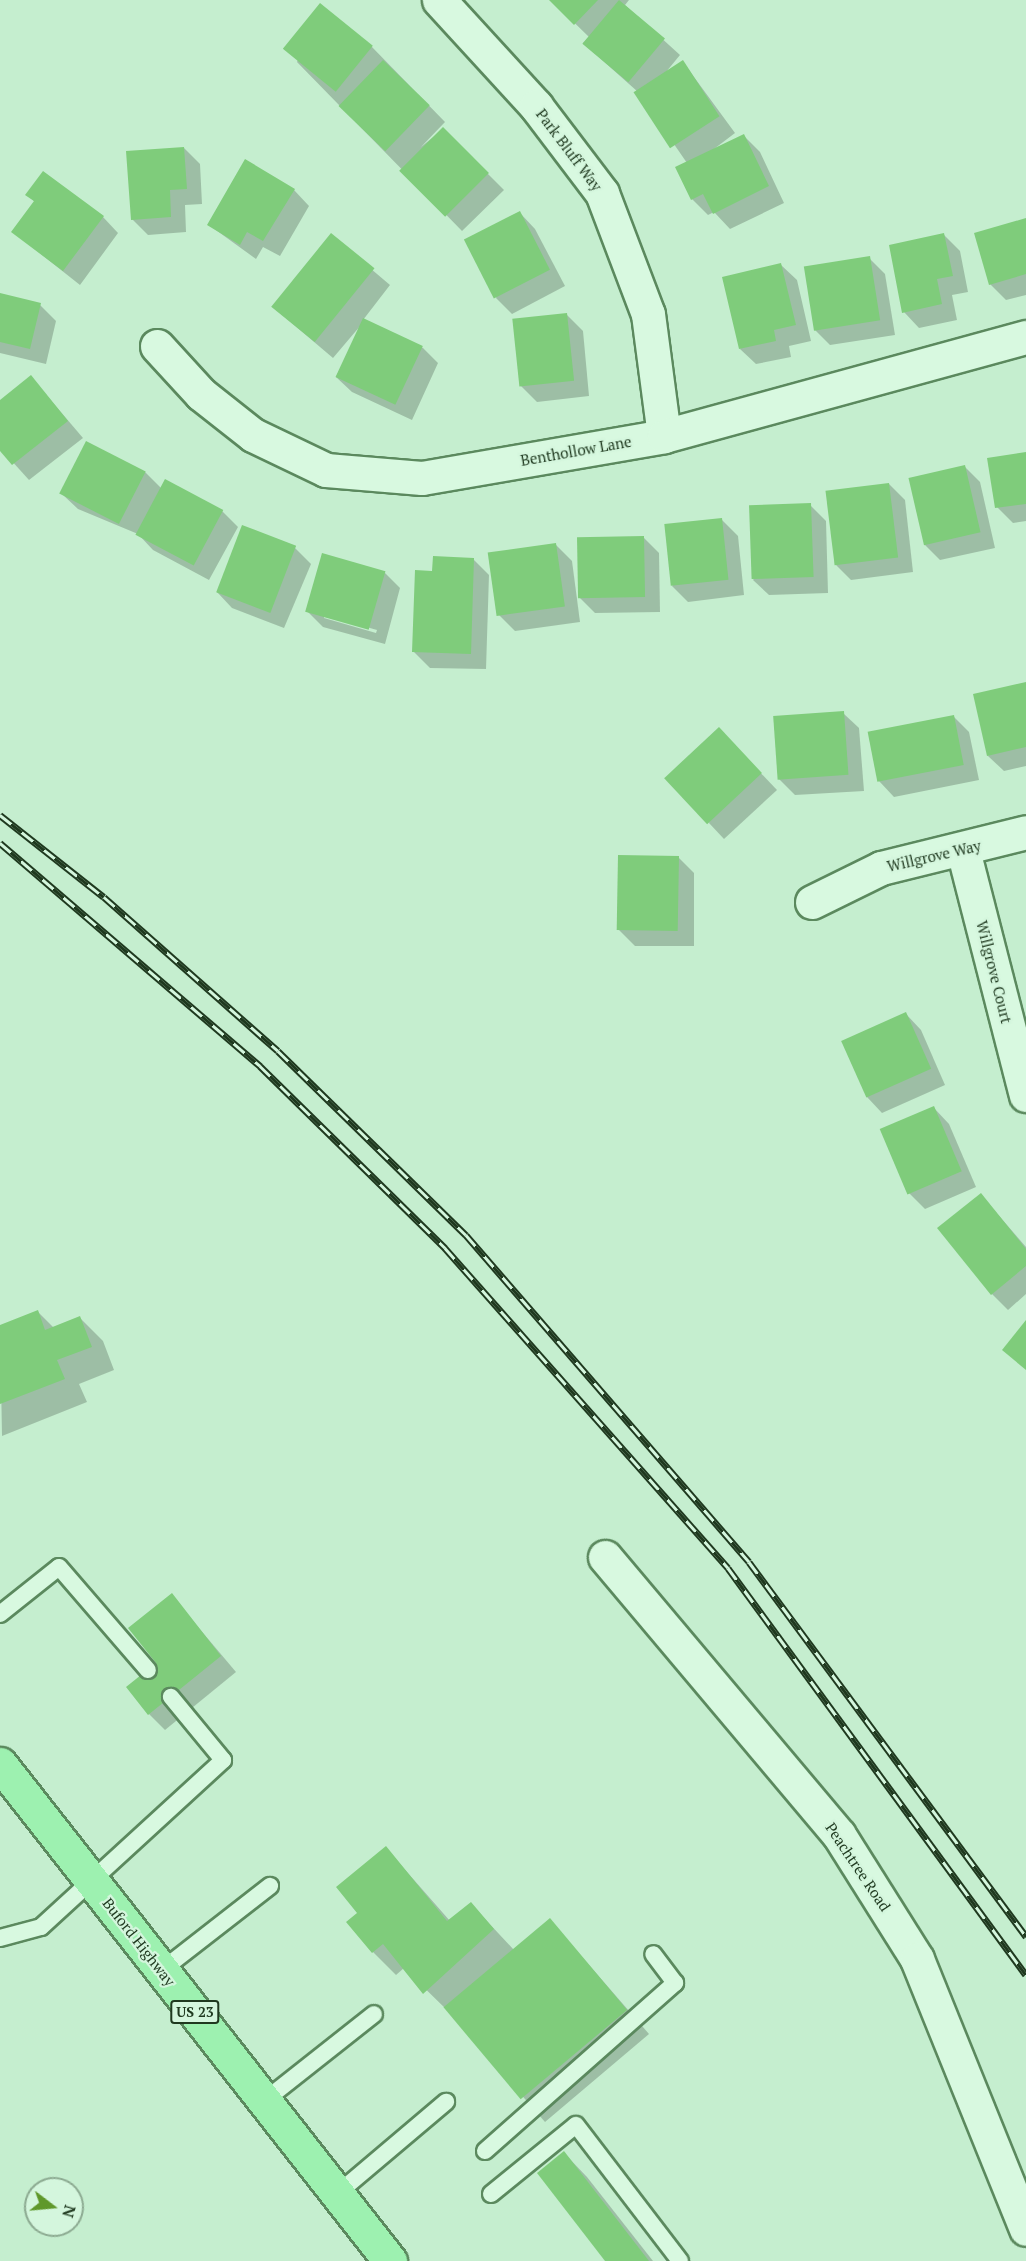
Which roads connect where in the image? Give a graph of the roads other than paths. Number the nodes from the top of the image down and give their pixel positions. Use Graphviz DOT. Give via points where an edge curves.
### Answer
graph roads {
  1 [pos="439,0"];
  2 [pos="1026,337"];
  3 [pos="157,346"];
  4 [pos="664,436"];
  5 [pos="1026,832"];
  6 [pos="963,850"];
  7 [pos="812,902"];
  8 [pos="1026,1095"];
  9 [pos="605,1557"];
  10 [pos="0,1614"];
  11 [pos="148,1670"];
  12 [pos="171,1697"];
  13 [pos="0,1764"];
  14 [pos="94,1884"];
  15 [pos="270,1886"];
  16 [pos="0,1938"];
  17 [pos="653,1954"];
  18 [pos="162,1970"];
  19 [pos="374,2014"];
  20 [pos="264,2101"];
  21 [pos="446,2102"];
  22 [pos="485,2151"];
  23 [pos="337,2194"];
  24 [pos="492,2194"];
  25 [pos="1026,2229"];
  26 [pos="390,2261"];
  27 [pos="681,2261"];
  1 -- 4 [label="street, Park Bluff Way" via="536,106 603,193 648,314"];
  2 -- 4 [label="street, Benthollow Lane"];
  3 -- 4 [label="street, Benthollow Lane" via="201,394 253,435 326,470 422,478"];
  5 -- 6 [label="street, Willgrove Way"];
  6 -- 7 [label="street, Willgrove Way" via="881,868"];
  6 -- 8 [label="street, Willgrove Court"];
  9 -- 25 [label="street, Peachtree Road" via="839,1835 911,1950"];
  10 -- 11 [label="lane" via="59,1567"];
  12 -- 14 [label="lane" via="224,1760"];
  13 -- 14 [label="main road, Buford Highway / US 23"];
  14 -- 16 [label="lane" via="41,1927"];
  14 -- 18 [label="main road, Buford Highway / US 23"];
  15 -- 18 [label="lane"];
  17 -- 22 [label="lane" via="675,1983"];
  18 -- 20 [label="main road, Buford Highway / US 23"];
  19 -- 20 [label="lane"];
  20 -- 23 [label="main road, Buford Highway / US 23"];
  21 -- 23 [label="lane"];
  23 -- 26 [label="main road, Buford Highway / US 23"];
  24 -- 27 [label="lane" via="576,2125"];
}
